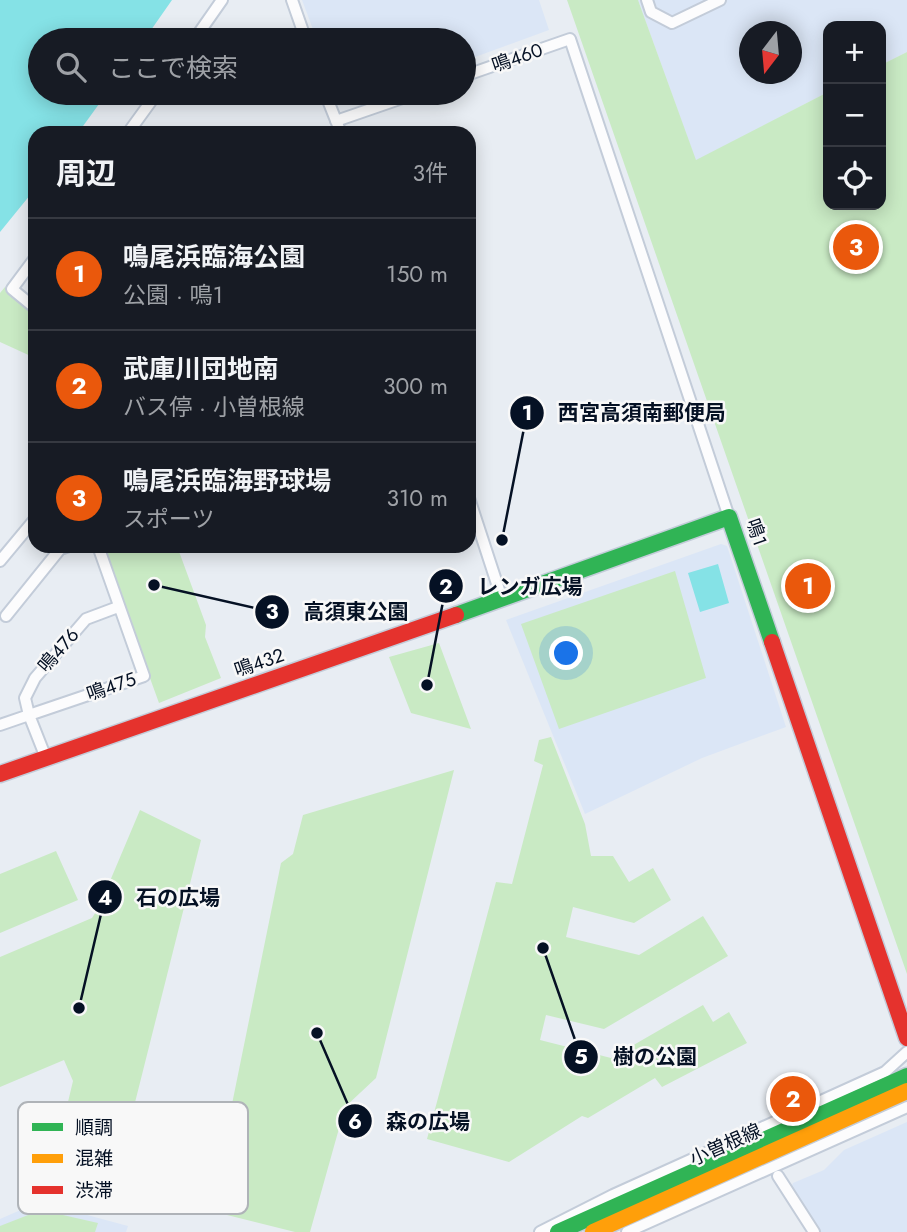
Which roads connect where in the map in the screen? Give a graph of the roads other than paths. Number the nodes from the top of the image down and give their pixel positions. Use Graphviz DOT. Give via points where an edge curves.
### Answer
graph roads {
  1 [pos="222,0"];
  2 [pos="292,0"];
  3 [pos="647,0"];
  4 [pos="720,0"];
  5 [pos="202,28"];
  6 [pos="302,28"];
  7 [pos="570,39"];
  8 [pos="476,72"];
  9 [pos="149,105"];
  10 [pos="330,105"];
  11 [pos="382,105"];
  12 [pos="336,121"];
  13 [pos="133,126"];
  14 [pos="338,126"];
  15 [pos="28,267"];
  16 [pos="28,303"];
  17 [pos="729,517"];
  18 [pos="476,519"];
  19 [pos="28,527"];
  20 [pos="57,553"];
  21 [pos="100,553"];
  22 [pos="0,561"];
  23 [pos="502,599"];
  24 [pos="118,607"];
  25 [pos="2,617"];
  26 [pos="29,715"];
  27 [pos="0,725"];
  28 [pos="46,758"];
  29 [pos="0,774"];
  30 [pos="907,1038"];
  31 [pos="907,1052"];
  32 [pos="907,1076"];
  33 [pos="907,1091"];
  34 [pos="907,1107"];
  35 [pos="778,1175"];
  36 [pos="635,1207"];
  37 [pos="540,1232"];
  38 [pos="558,1232"];
  39 [pos="593,1232"];
  40 [pos="626,1232"];
  41 [pos="814,1232"];
  1 -- 5 [label="street"];
  2 -- 6 [label="street"];
  3 -- 4 [label="street" via="651,12 672,23"];
  7 -- 8 [label="street, 鳴460"];
  7 -- 17 [label="street, 鳴1"];
  9 -- 13 [label="street"];
  10 -- 12 [label="street"];
  11 -- 12 [label="street"];
  12 -- 14 [label="street"];
  15 -- 16 [label="street" via="12,289"];
  17 -- 23 [label="street, 鳴432"];
  17 -- 30 [label="street, 鳴1"];
  18 -- 23 [label="street"];
  19 -- 22 [label="street"];
  20 -- 25 [label="street"];
  21 -- 24 [label="street, 鳴475"];
  23 -- 28 [label="street, 鳴432"];
  24 -- 26 [label="street, 鳴476" via="86,619 35,678 25,698"];
  24 -- 26 [label="street, 鳴475" via="144,676"];
  26 -- 27 [label="street"];
  26 -- 28 [label="street"];
  28 -- 29 [label="street, 鳴432"];
  31 -- 37 [label="street, 小曽根線" via="885,1072"];
  32 -- 36 [label="street"];
  33 -- 36 [label="street"];
  34 -- 40 [label="street"];
  35 -- 41 [label="street"];
  36 -- 38 [label="street"];
  36 -- 39 [label="street"];
}
